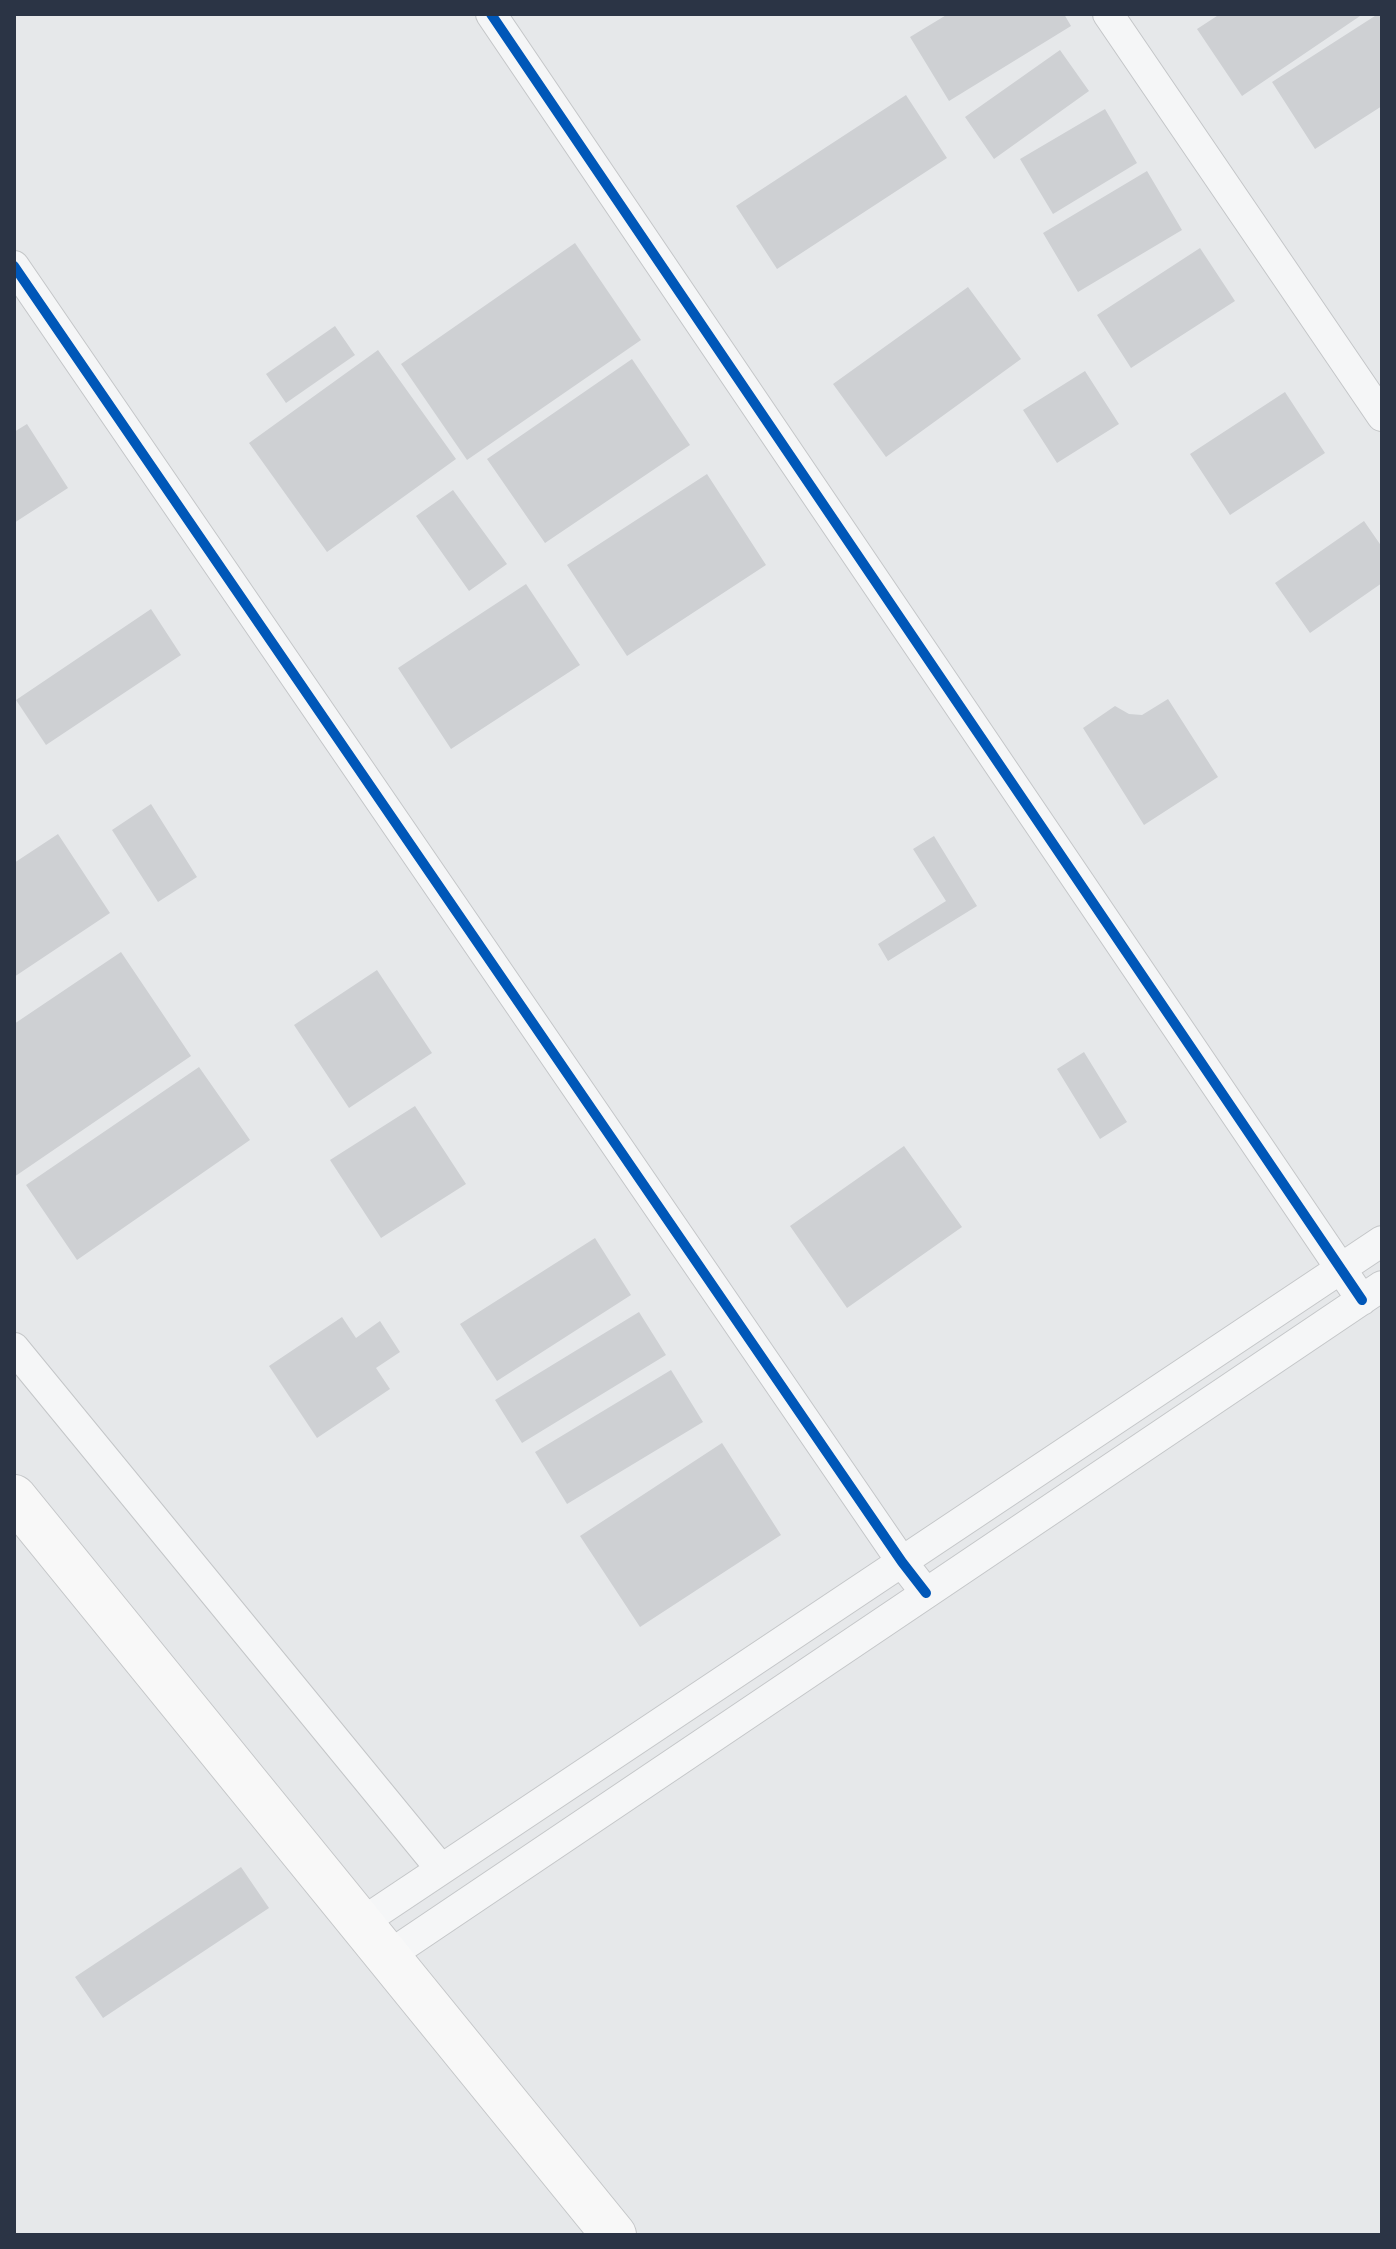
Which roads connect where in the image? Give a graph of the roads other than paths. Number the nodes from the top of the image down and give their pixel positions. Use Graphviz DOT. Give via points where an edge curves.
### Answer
graph roads {
  1 [pos="491,14"];
  2 [pos="1108,14"];
  3 [pos="14,266"];
  4 [pos="1382,416"];
  5 [pos="1382,1241"];
  6 [pos="1340,1270"];
  7 [pos="1372,1293"];
  8 [pos="14,1348"];
  9 [pos="14,1497"];
  10 [pos="902,1562"];
  11 [pos="926,1593"];
  12 [pos="441,1869"];
  13 [pos="361,1923"];
  14 [pos="388,1956"];
  15 [pos="614,2235"];
  1 -- 6 [label="street"];
  2 -- 4 [label="street"];
  3 -- 10 [label="street"];
  5 -- 6 [label="street"];
  6 -- 7 [label="street"];
  6 -- 10 [label="street"];
  7 -- 11 [label="street"];
  8 -- 12 [label="street"];
  9 -- 13 [label="street"];
  10 -- 11 [label="street"];
  10 -- 12 [label="street"];
  11 -- 14 [label="street"];
  12 -- 13 [label="street"];
  13 -- 14 [label="street"];
  14 -- 15 [label="street"];
}
